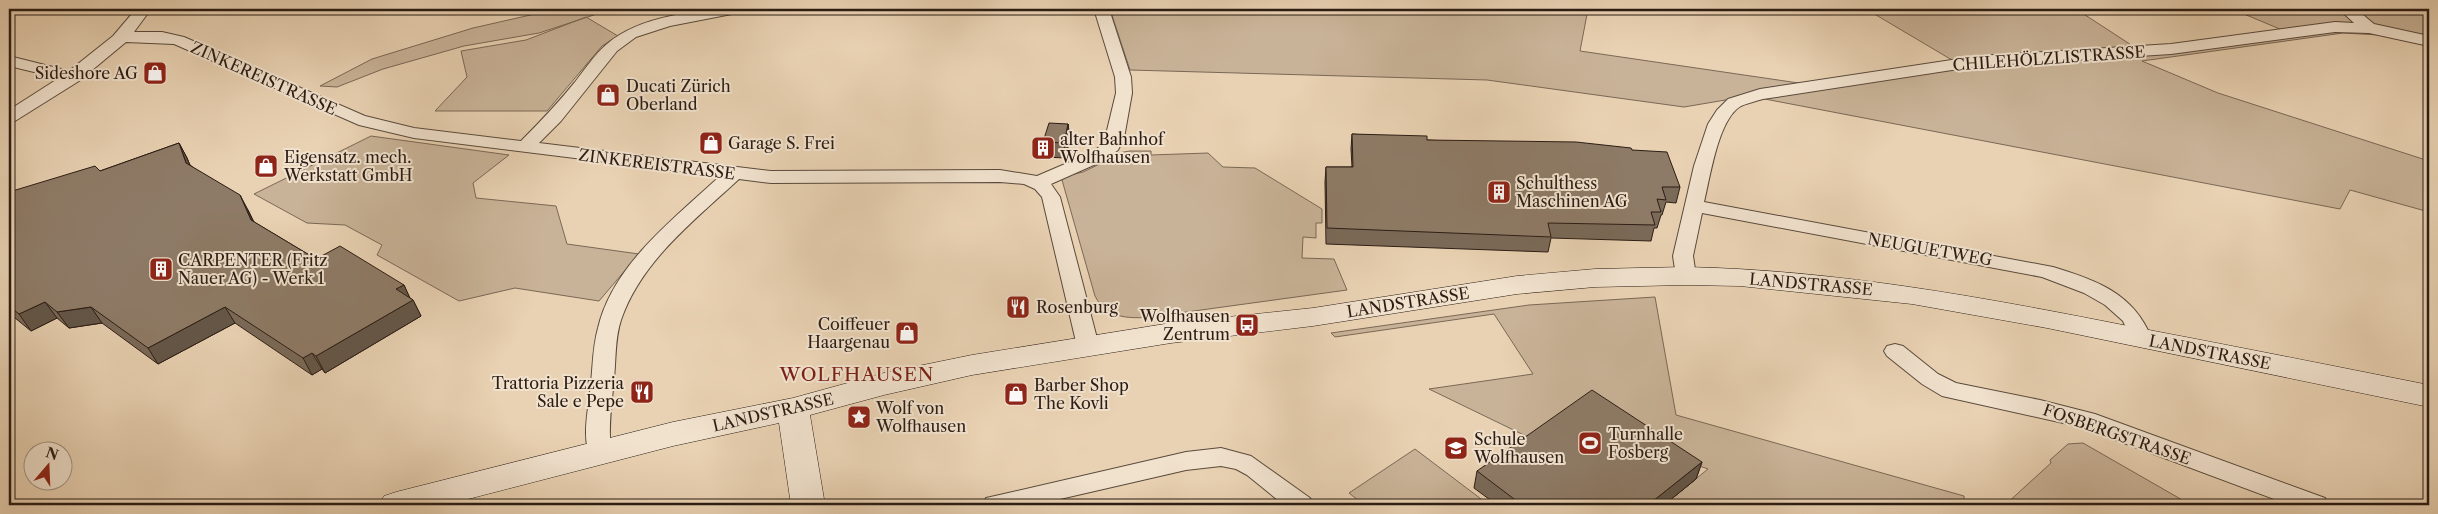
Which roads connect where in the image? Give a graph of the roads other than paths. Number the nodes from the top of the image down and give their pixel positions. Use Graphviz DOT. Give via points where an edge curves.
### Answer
graph roads {
  1 [pos="143,9"];
  2 [pos="736,9"];
  3 [pos="1102,9"];
  4 [pos="2347,9"];
  5 [pos="2369,28"];
  6 [pos="121,37"];
  7 [pos="2429,41"];
  8 [pos="9,61"];
  9 [pos="73,77"];
  10 [pos="9,117"];
  11 [pos="524,148"];
  12 [pos="734,173"];
  13 [pos="1039,182"];
  14 [pos="1696,206"];
  15 [pos="1686,276"];
  16 [pos="2140,337"];
  17 [pos="1088,346"];
  18 [pos="1895,351"];
  19 [pos="2429,396"];
  20 [pos="793,409"];
  21 [pos="600,454"];
  22 [pos="396,505"];
  23 [pos="808,505"];
  24 [pos="995,505"];
  25 [pos="1301,505"];
  26 [pos="2316,505"];
  1 -- 6 [label="street"];
  2 -- 11 [label="street" via="667,22 624,38 611,48 555,117"];
  3 -- 13 [label="street" via="1123,77 1124,93 1116,138 1100,156"];
  4 -- 5 [label="street"];
  5 -- 7 [label="street, CHILEHÖLZLISTRASSE"];
  5 -- 14 [label="street, CHILEHÖLZLISTRASSE" via="2311,29 2161,50 1978,61 1749,96 1728,107 1717,124"];
  6 -- 9 [label="street"];
  6 -- 11 [label="street, ZINKEREISTRASSE" via="162,37 186,43 369,124"];
  8 -- 9 [label="street"];
  9 -- 10 [label="street"];
  11 -- 12 [label="street, ZINKEREISTRASSE"];
  12 -- 13 [label="street, ZINKEREISTRASSE" via="814,178 1000,176"];
  12 -- 21 [label="street" via="641,264 620,297 609,322 597,438"];
  13 -- 17 [label="street" via="1051,197"];
  14 -- 15 [label="street, CHILEHÖLZLISTRASSE" via="1683,256"];
  14 -- 16 [label="street, NEUGUETWEG" via="2046,271 2076,282 2113,302 2130,316"];
  15 -- 16 [label="main road, LANDSTRASSE" via="1777,280 1896,292"];
  15 -- 17 [label="main road, LANDSTRASSE" via="1595,278 1517,285 1313,318 1171,333"];
  16 -- 19 [label="main road, LANDSTRASSE"];
  17 -- 20 [label="main road, LANDSTRASSE" via="907,378"];
  18 -- 26 [label="street, FOSBERGSTRASSE" via="1930,379 1950,390 2086,420"];
  20 -- 21 [label="main road, LANDSTRASSE" via="673,434"];
  20 -- 23 [label="main road"];
  21 -- 22 [label="main road, LANDSTRASSE"];
  24 -- 25 [label="street" via="1186,461 1221,457 1243,462"];
}
